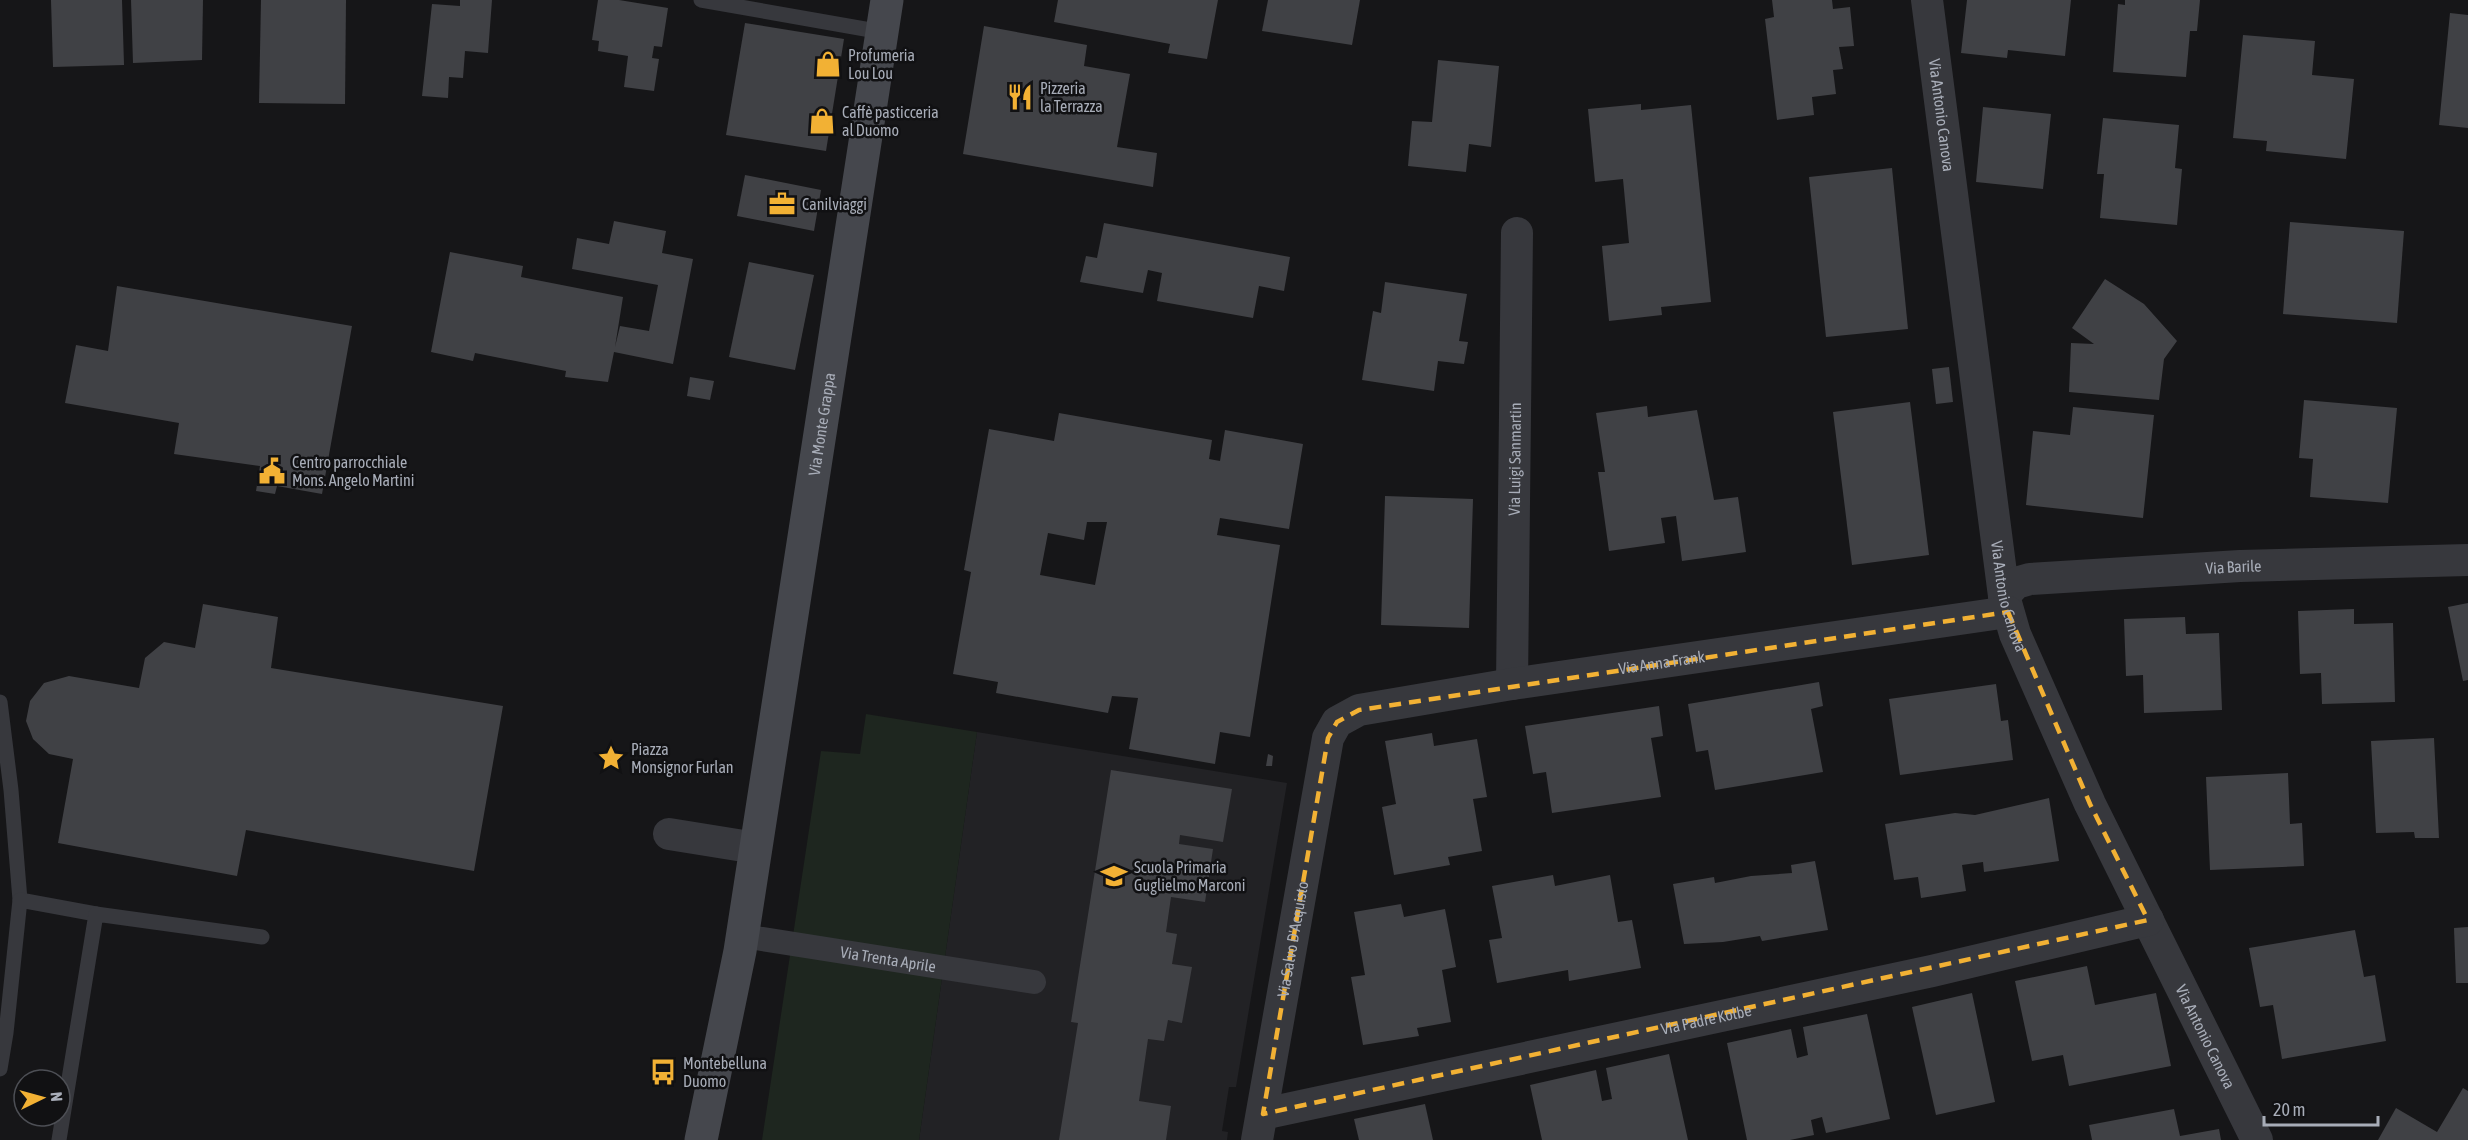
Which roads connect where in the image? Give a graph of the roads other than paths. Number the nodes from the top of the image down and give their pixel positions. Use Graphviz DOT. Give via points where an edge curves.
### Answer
graph roads {
  1 [pos="701,0"];
  2 [pos="887,0"];
  3 [pos="1927,0"];
  4 [pos="882,32"];
  5 [pos="1517,233"];
  6 [pos="2468,560"];
  7 [pos="2006,604"];
  8 [pos="1512,684"];
  9 [pos="0,702"];
  10 [pos="1328,738"];
  11 [pos="669,834"];
  12 [pos="756,848"];
  13 [pos="20,900"];
  14 [pos="96,914"];
  15 [pos="2148,920"];
  16 [pos="743,936"];
  17 [pos="262,937"];
  18 [pos="1034,982"];
  19 [pos="0,1069"];
  20 [pos="1260,1127"];
  21 [pos="59,1140"];
  22 [pos="701,1140"];
  23 [pos="2257,1140"];
  1 -- 4 [label="lane"];
  2 -- 4 [label="main road, Via Monte Grappa"];
  3 -- 7 [label="street, Via Antonio Canova"];
  4 -- 12 [label="main road, Via Monte Grappa"];
  5 -- 8 [label="street, Via Luigi Sanmartin"];
  6 -- 7 [label="street, Via Barile" via="2240,566 2030,579 2016,583"];
  7 -- 8 [label="street, Via Anna Frank"];
  7 -- 15 [label="street, Via Antonio Canova" via="2014,634 2090,804"];
  8 -- 10 [label="street, Via Anna Frank" via="1359,710 1337,722"];
  9 -- 13 [label="lane"];
  10 -- 20 [label="street, Via Salvo D'Acquisto"];
  11 -- 12 [label="street"];
  12 -- 16 [label="main road"];
  13 -- 14 [label="lane"];
  13 -- 19 [label="lane"];
  14 -- 17 [label="lane"];
  14 -- 21 [label="lane"];
  15 -- 20 [label="street, Via Padre Kolbe"];
  15 -- 23 [label="street, Via Antonio Canova"];
  16 -- 18 [label="street, Via Trenta Aprile"];
  16 -- 22 [label="main road"];
}
